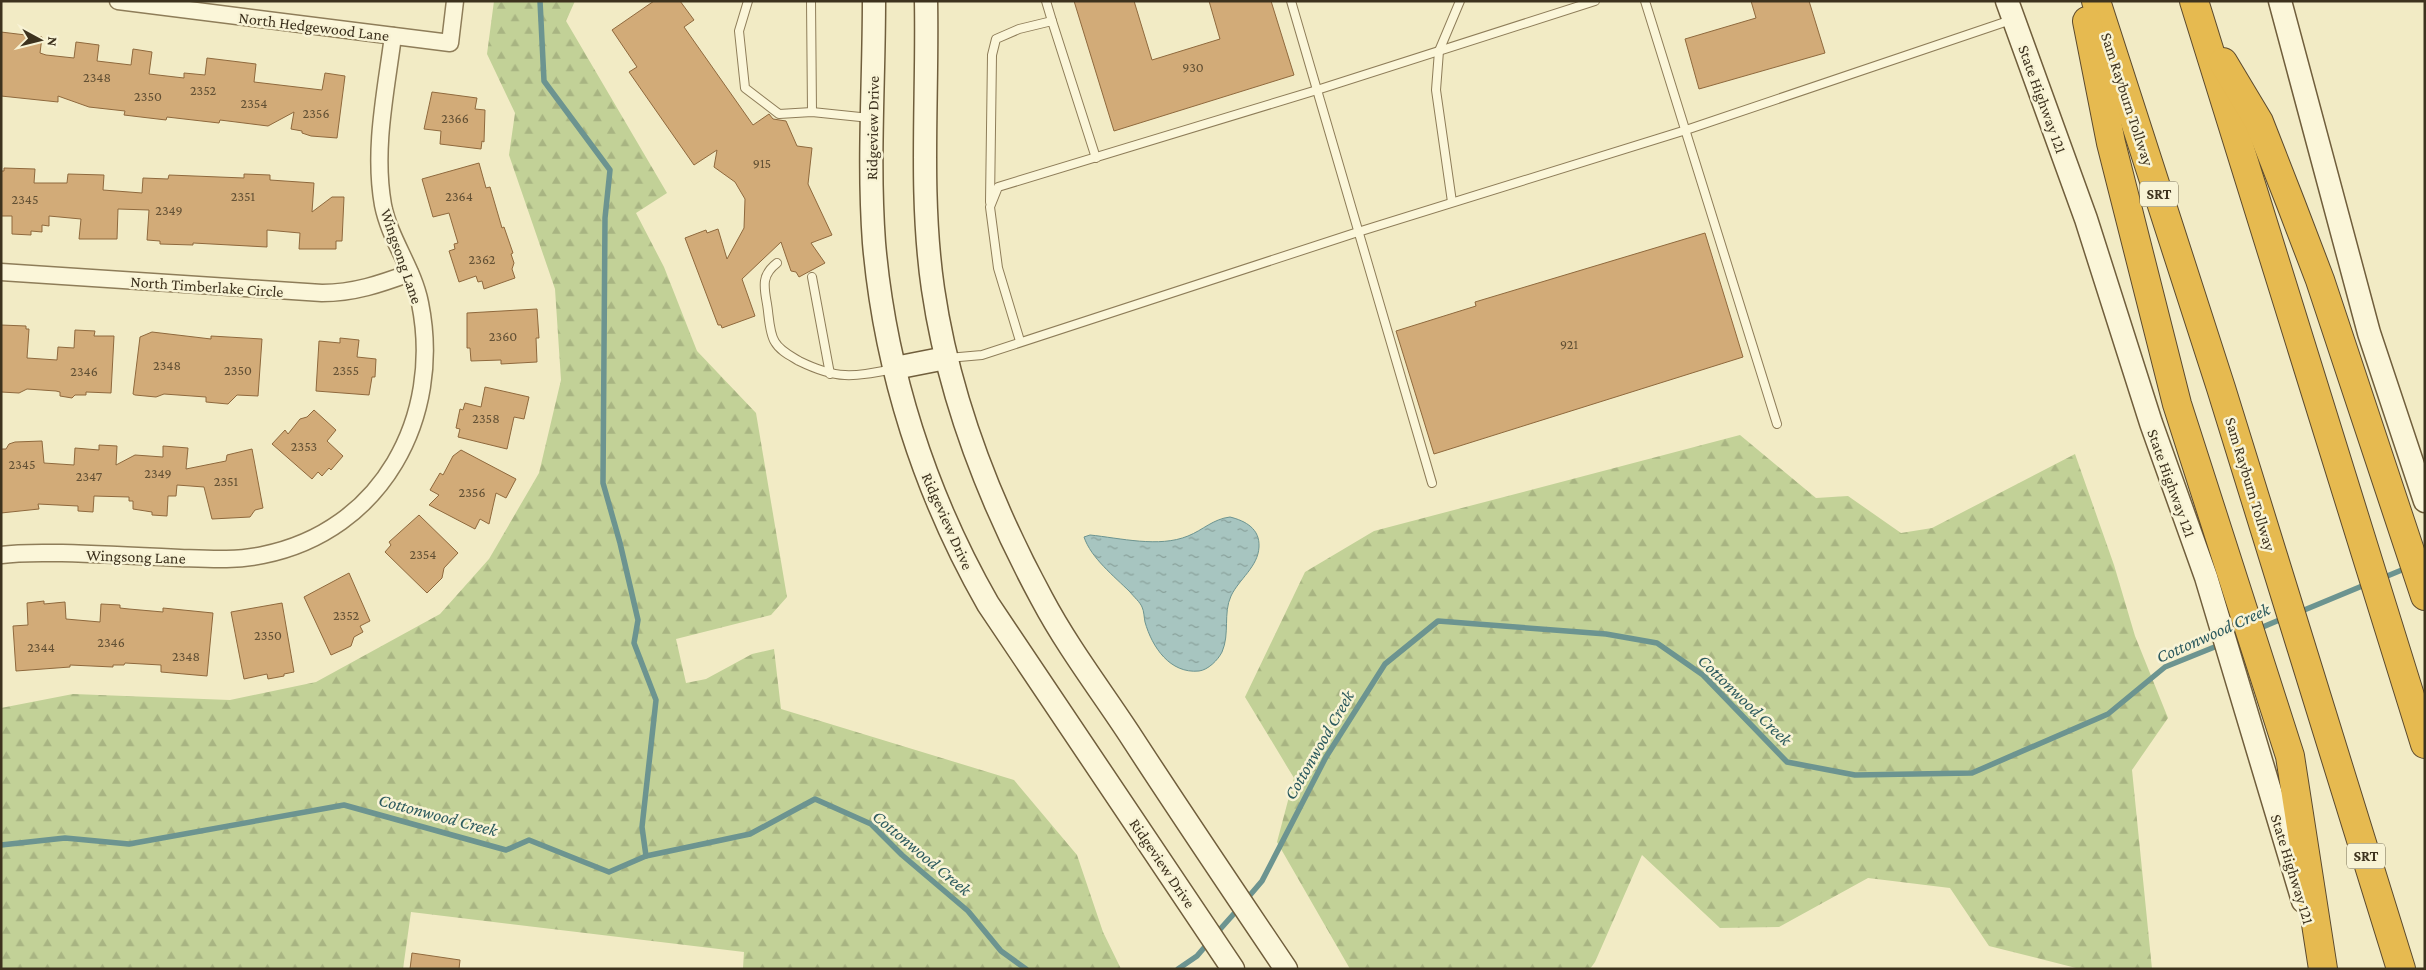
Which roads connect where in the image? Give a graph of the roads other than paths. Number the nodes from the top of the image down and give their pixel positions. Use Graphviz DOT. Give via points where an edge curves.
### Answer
graph roads {
  1 [pos="118,1"];
  2 [pos="455,1"];
  3 [pos="748,1"];
  4 [pos="811,1"];
  5 [pos="874,1"];
  6 [pos="926,1"];
  7 [pos="1046,1"];
  8 [pos="1291,1"];
  9 [pos="1460,1"];
  10 [pos="1595,1"];
  11 [pos="1645,1"];
  12 [pos="2083,1"];
  13 [pos="2096,1"];
  14 [pos="2194,1"];
  15 [pos="2280,1"];
  16 [pos="2011,10"];
  17 [pos="1052,21"];
  18 [pos="2202,27"];
  19 [pos="393,36"];
  20 [pos="1439,51"];
  21 [pos="1317,90"];
  22 [pos="812,112"];
  23 [pos="872,118"];
  24 [pos="1686,130"];
  25 [pos="1096,158"];
  26 [pos="1452,202"];
  27 [pos="990,207"];
  28 [pos="1358,232"];
  29 [pos="777,263"];
  30 [pos="1,272"];
  31 [pos="410,273"];
  32 [pos="812,277"];
  33 [pos="1020,341"];
  34 [pos="946,358"];
  35 [pos="895,368"];
  36 [pos="830,374"];
  37 [pos="1777,424"];
  38 [pos="1432,484"];
  39 [pos="2425,501"];
  40 [pos="1,555"];
  41 [pos="2425,596"];
  42 [pos="2425,744"];
  43 [pos="1233,969"];
  44 [pos="1286,969"];
  45 [pos="2323,969"];
  46 [pos="2401,969"];
  1 -- 19 [label="street, North Hedgewood Lane"];
  2 -- 19 [label="street, North Hedgewood Lane" via="450,42"];
  3 -- 22 [label="lane" via="739,31 745,88 780,114"];
  4 -- 22 [label="lane"];
  5 -- 23 [label="main road, Ridgeview Drive"];
  6 -- 34 [label="main road" via="925,205 933,289"];
  7 -- 17 [label="lane"];
  8 -- 21 [label="lane"];
  9 -- 20 [label="lane"];
  10 -- 20 [label="lane"];
  11 -- 24 [label="lane"];
  12 -- 45 [label="highway" via="2111,143 2177,404 2290,756"];
  13 -- 46 [label="highway, Sam Rayburn Tollway / SRT" via="2221,388"];
  14 -- 18 [label="highway"];
  15 -- 39 [label="main road" via="2370,333"];
  16 -- 24 [label="lane"];
  16 -- 45 [label="main road, State Highway 121" via="2086,219 2151,423 2206,576"];
  17 -- 25 [label="lane"];
  17 -- 27 [label="lane" via="996,39 992,55"];
  18 -- 41 [label="highway" via="2259,122 2320,280"];
  18 -- 42 [label="highway"];
  19 -- 31 [label="street, Wingsong Lane" via="379,170 383,206"];
  20 -- 21 [label="lane"];
  20 -- 26 [label="lane" via="1436,90"];
  21 -- 25 [label="lane"];
  21 -- 28 [label="lane"];
  22 -- 23 [label="lane"];
  23 -- 35 [label="main road, Ridgeview Drive" via="874,243"];
  24 -- 26 [label="lane"];
  24 -- 37 [label="lane"];
  25 -- 27 [label="lane" via="998,187"];
  26 -- 28 [label="lane"];
  27 -- 33 [label="lane" via="998,268"];
  28 -- 33 [label="lane"];
  28 -- 38 [label="lane"];
  29 -- 36 [label="lane" via="770,268 764,284 774,342 788,355"];
  30 -- 31 [label="street, North Timberlake Circle" via="322,293 347,293"];
  31 -- 40 [label="street, Wingsong Lane" via="426,336 426,366 420,401 410,434 396,460 380,484 348,516 290,548 239,559 93,554"];
  32 -- 36 [label="lane"];
  33 -- 34 [label="lane" via="982,355"];
  34 -- 35 [label="main road"];
  34 -- 44 [label="main road" via="980,464 1043,601"];
  35 -- 36 [label="lane" via="848,376"];
  35 -- 43 [label="main road, Ridgeview Drive" via="922,461 963,561 1006,632"];
}
